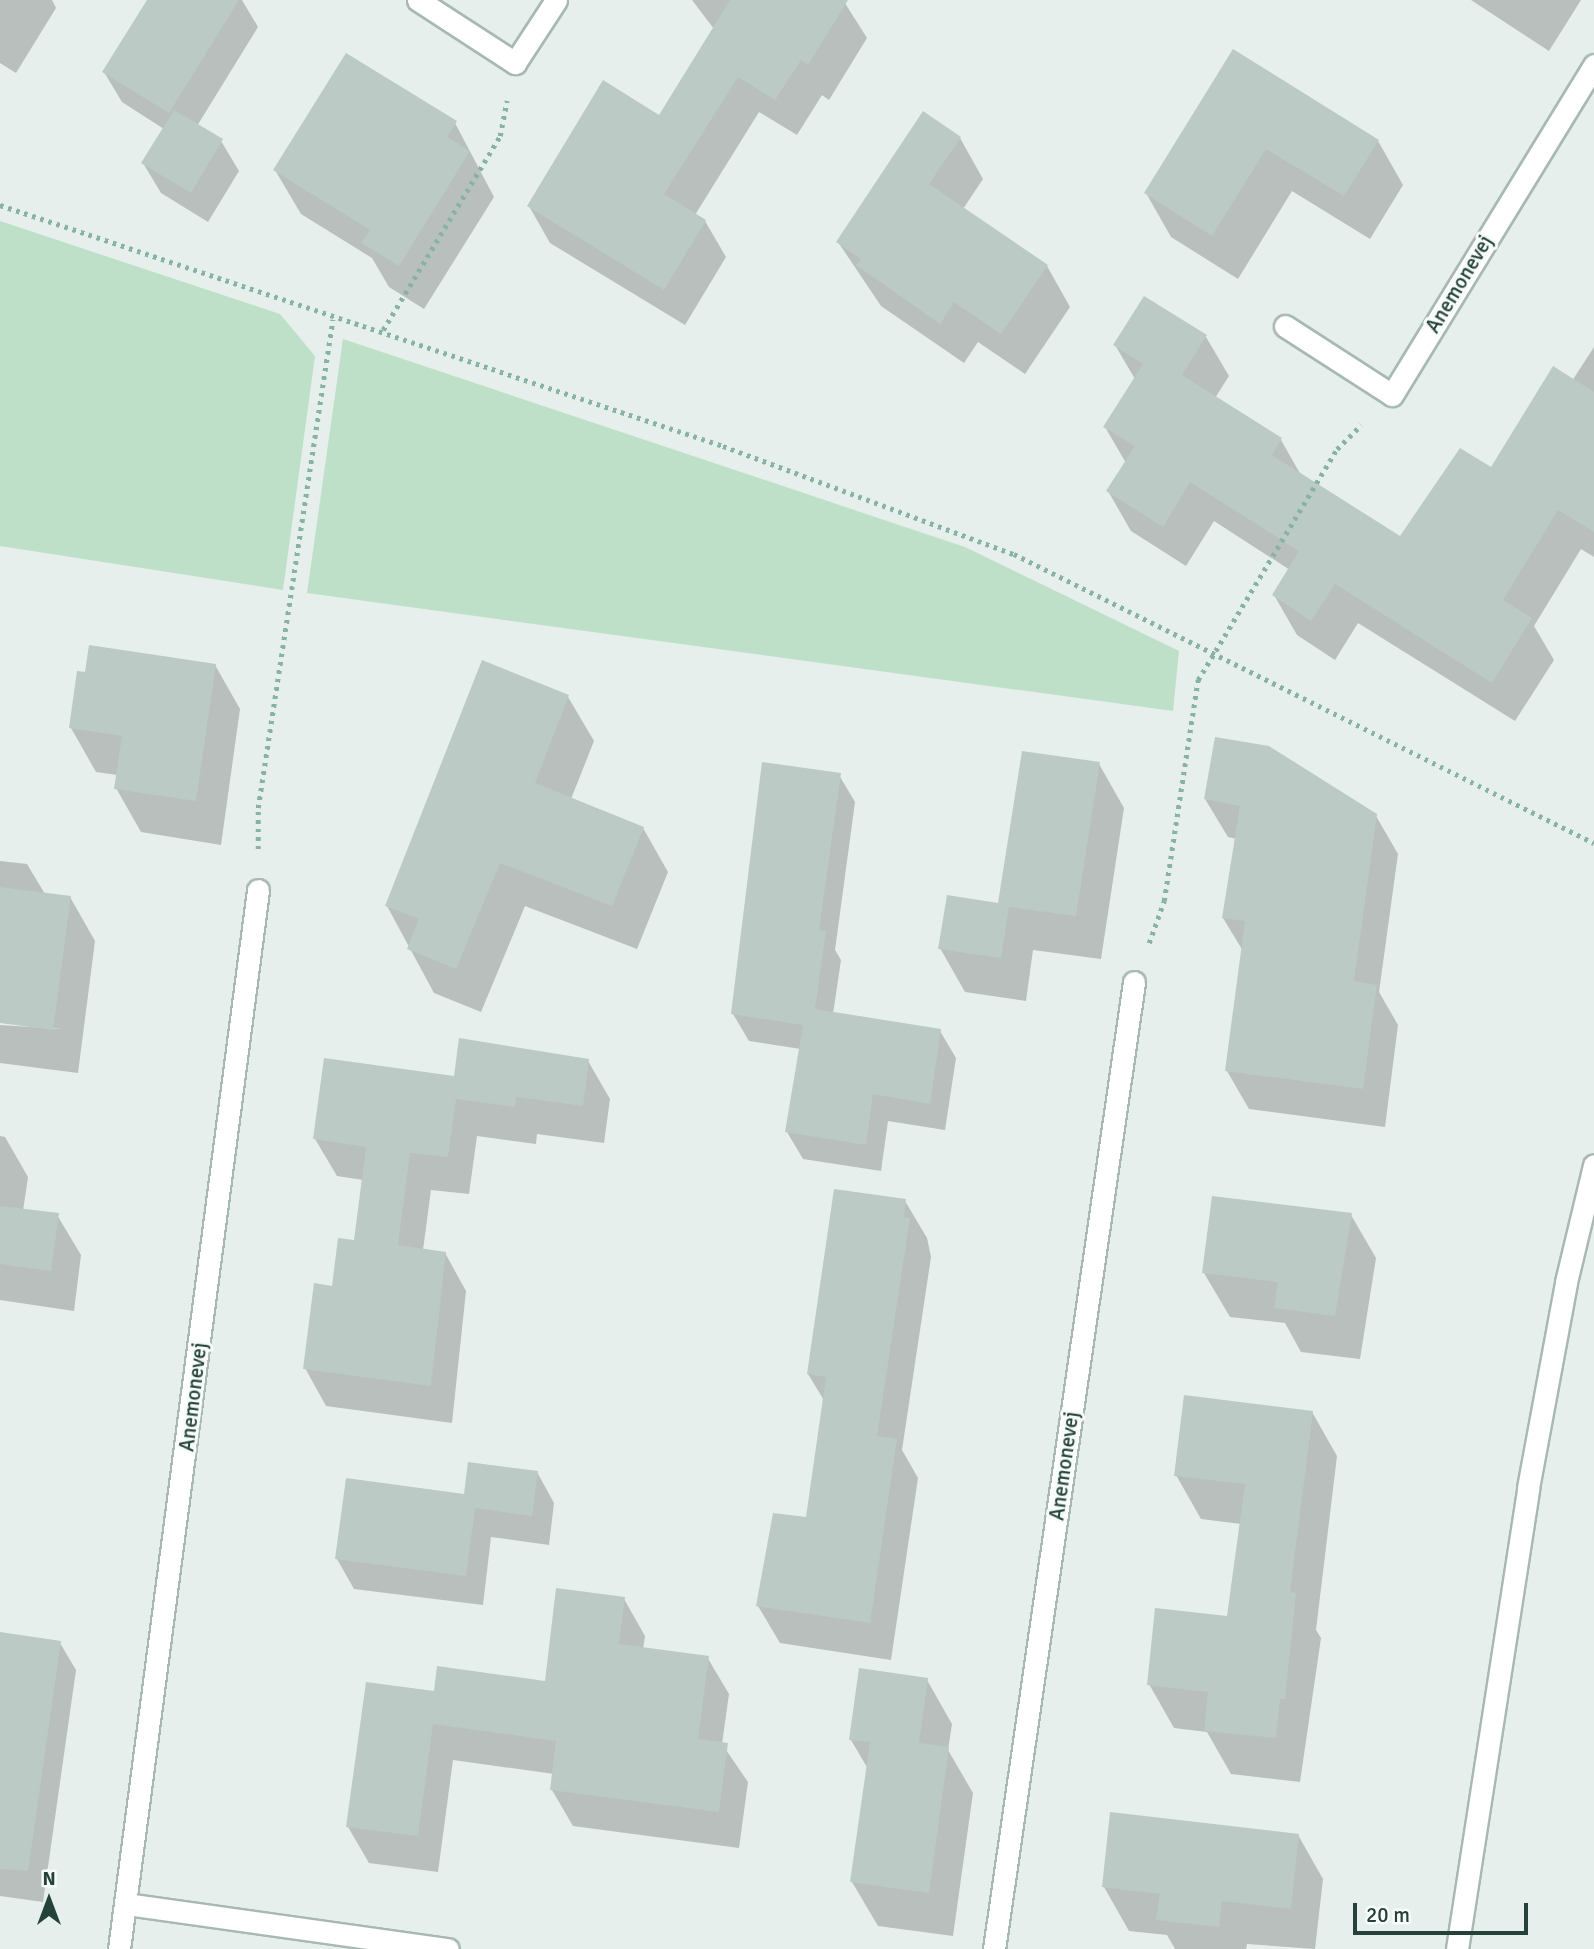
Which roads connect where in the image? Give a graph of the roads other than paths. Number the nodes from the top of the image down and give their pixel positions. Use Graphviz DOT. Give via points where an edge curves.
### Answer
graph roads {
  1 [pos="418,0"];
  2 [pos="556,0"];
  3 [pos="1594,65"];
  4 [pos="1285,326"];
  5 [pos="258,890"];
  6 [pos="1134,982"];
  7 [pos="1594,1165"];
  8 [pos="127,1904"];
  9 [pos="119,1949"];
  10 [pos="448,1949"];
  11 [pos="994,1949"];
  12 [pos="1457,1949"];
  1 -- 2 [label="street" via="515,63"];
  3 -- 4 [label="street, Anemonevej" via="1392,395"];
  5 -- 8 [label="street, Anemonevej"];
  6 -- 11 [label="street, Anemonevej"];
  7 -- 12 [label="street" via="1566,1282 1528,1488"];
  8 -- 9 [label="street, Anemonevej"];
  8 -- 10 [label="street"];
}
